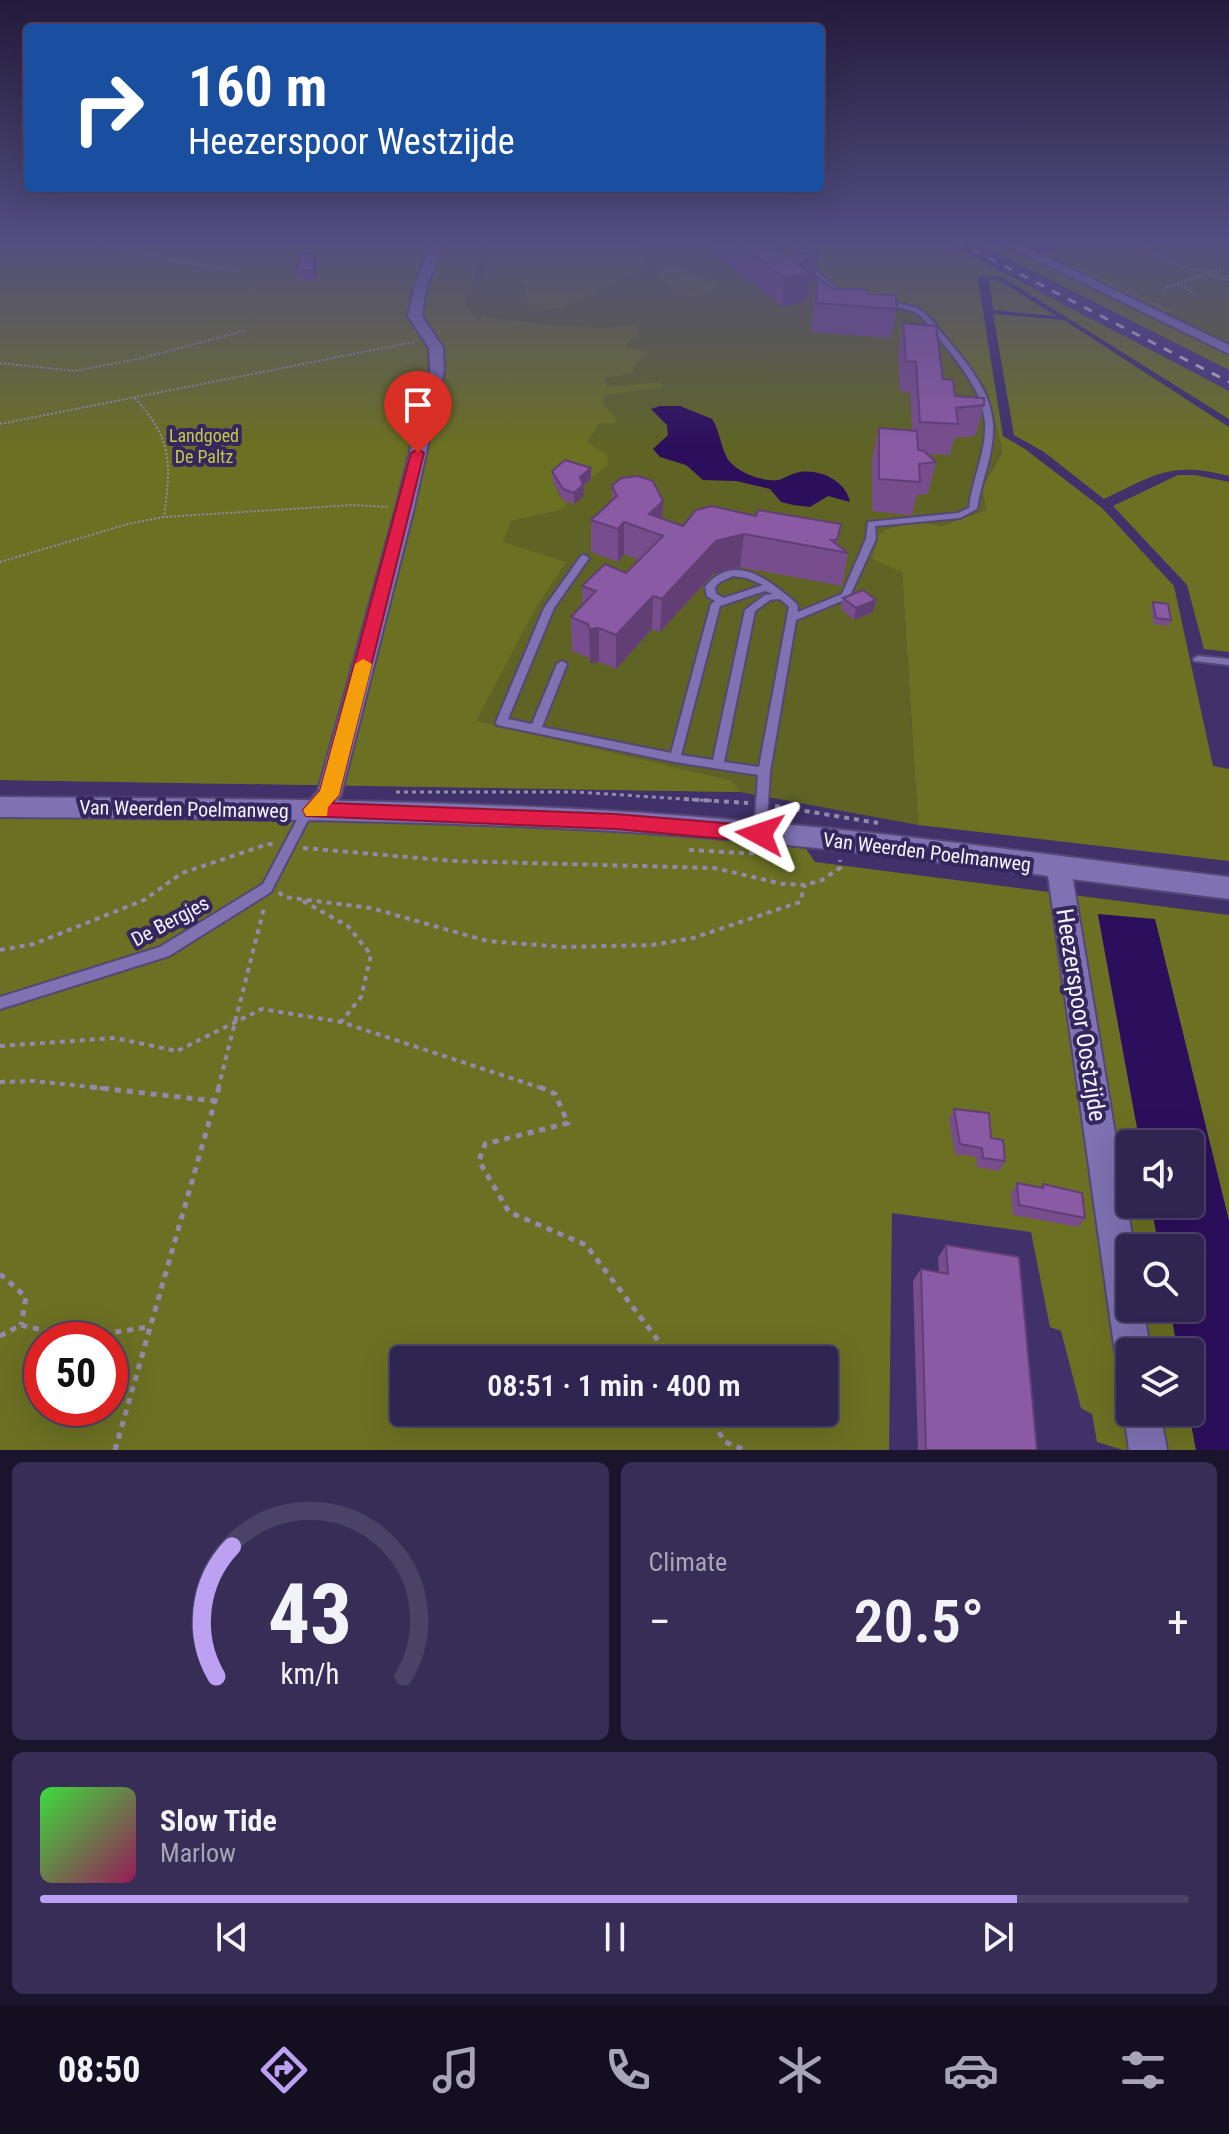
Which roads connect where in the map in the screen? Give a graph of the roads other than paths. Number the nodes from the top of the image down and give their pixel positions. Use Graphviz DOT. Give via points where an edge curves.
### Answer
graph roads {
  1 [pos="416,309"];
  2 [pos="909,309"];
  3 [pos="1148,309"];
  4 [pos="1229,350"];
  5 [pos="584,558"];
  6 [pos="780,593"];
  7 [pos="720,600"];
  8 [pos="792,618"];
  9 [pos="1198,659"];
  10 [pos="1229,662"];
  11 [pos="562,664"];
  12 [pos="535,730"];
  13 [pos="675,758"];
  14 [pos="718,765"];
  15 [pos="764,772"];
  16 [pos="0,807"];
  17 [pos="313,810"];
  18 [pos="760,834"];
  19 [pos="1059,868"];
  20 [pos="1229,888"];
  21 [pos="0,1003"];
  22 [pos="1131,1338"];
  23 [pos="1144,1426"];
  24 [pos="1148,1450"];
  1 -- 17 [label="street" via="415,316 439,357 437,371 329,795"];
  2 -- 8 [label="lane" via="923,315 976,384 990,429 973,509 960,515 871,524 871,539 846,596"];
  3 -- 4 [label="street"];
  5 -- 12 [label="lane" via="549,608 501,722"];
  6 -- 7 [label="lane" via="758,590"];
  6 -- 7 [label="lane" via="752,575 732,573 710,587"];
  6 -- 8 [label="lane" via="794,606"];
  6 -- 14 [label="lane" via="750,610"];
  7 -- 13 [label="lane"];
  8 -- 15 [label="lane"];
  9 -- 10 [label="lane"];
  11 -- 12 [label="lane"];
  12 -- 13 [label="lane"];
  13 -- 14 [label="lane"];
  14 -- 15 [label="lane"];
  15 -- 18 [label="lane"];
  16 -- 17 [label="main road, Van Weerden Poelmanweg"];
  17 -- 18 [label="main road, Van Weerden Poelmanweg" via="615,821"];
  17 -- 21 [label="lane, De Bergjes" via="303,819 267,888 164,952"];
  18 -- 19 [label="main road, Van Weerden Poelmanweg"];
  19 -- 20 [label="main road, Van Weerden Poelmanweg"];
  19 -- 22 [label="street, Heezerspoor Oostzijde"];
  23 -- 24 [label="street"];
}
